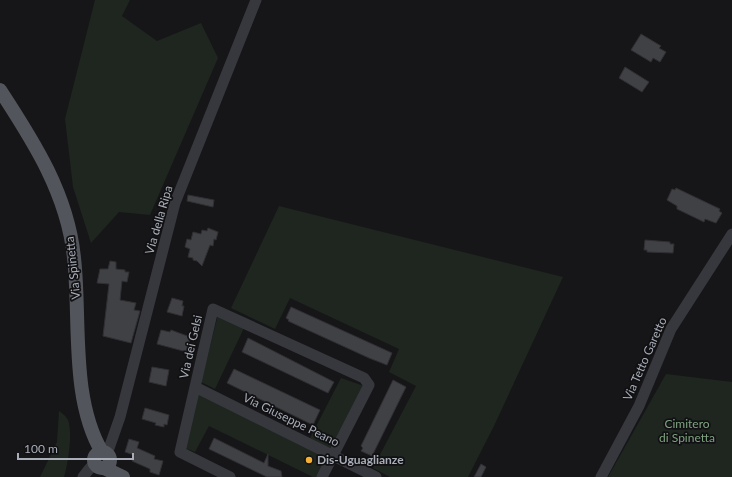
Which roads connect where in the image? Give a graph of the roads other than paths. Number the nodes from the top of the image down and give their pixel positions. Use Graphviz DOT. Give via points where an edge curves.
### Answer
graph roads {
  1 [pos="256,0"];
  2 [pos="0,90"];
  3 [pos="732,234"];
  4 [pos="195,387"];
  5 [pos="333,455"];
  6 [pos="102,459"];
  7 [pos="121,476"];
  8 [pos="83,477"];
  9 [pos="230,477"];
  10 [pos="322,477"];
  11 [pos="376,477"];
  12 [pos="601,477"];
  1 -- 6 [label="street, Via della Ripa" via="175,203 120,417"];
  2 -- 6 [label="main road, Via Spinetta" via="46,165 68,223 74,257 82,394 86,416"];
  3 -- 12 [label="street, Via Tetto Garetto" via="671,329 639,406"];
  4 -- 5 [label="street, Via Giuseppe Peano"];
  4 -- 5 [label="street, Via dei Gelsi" via="213,309 364,378 369,385"];
  4 -- 9 [label="street, Via dei Gelsi" via="180,452"];
  5 -- 10 [label="street"];
  5 -- 11 [label="street, Via Giuseppe Peano"];
  6 -- 7 [label="main road"];
  6 -- 8 [label="street, Via della Ripa"];
}
